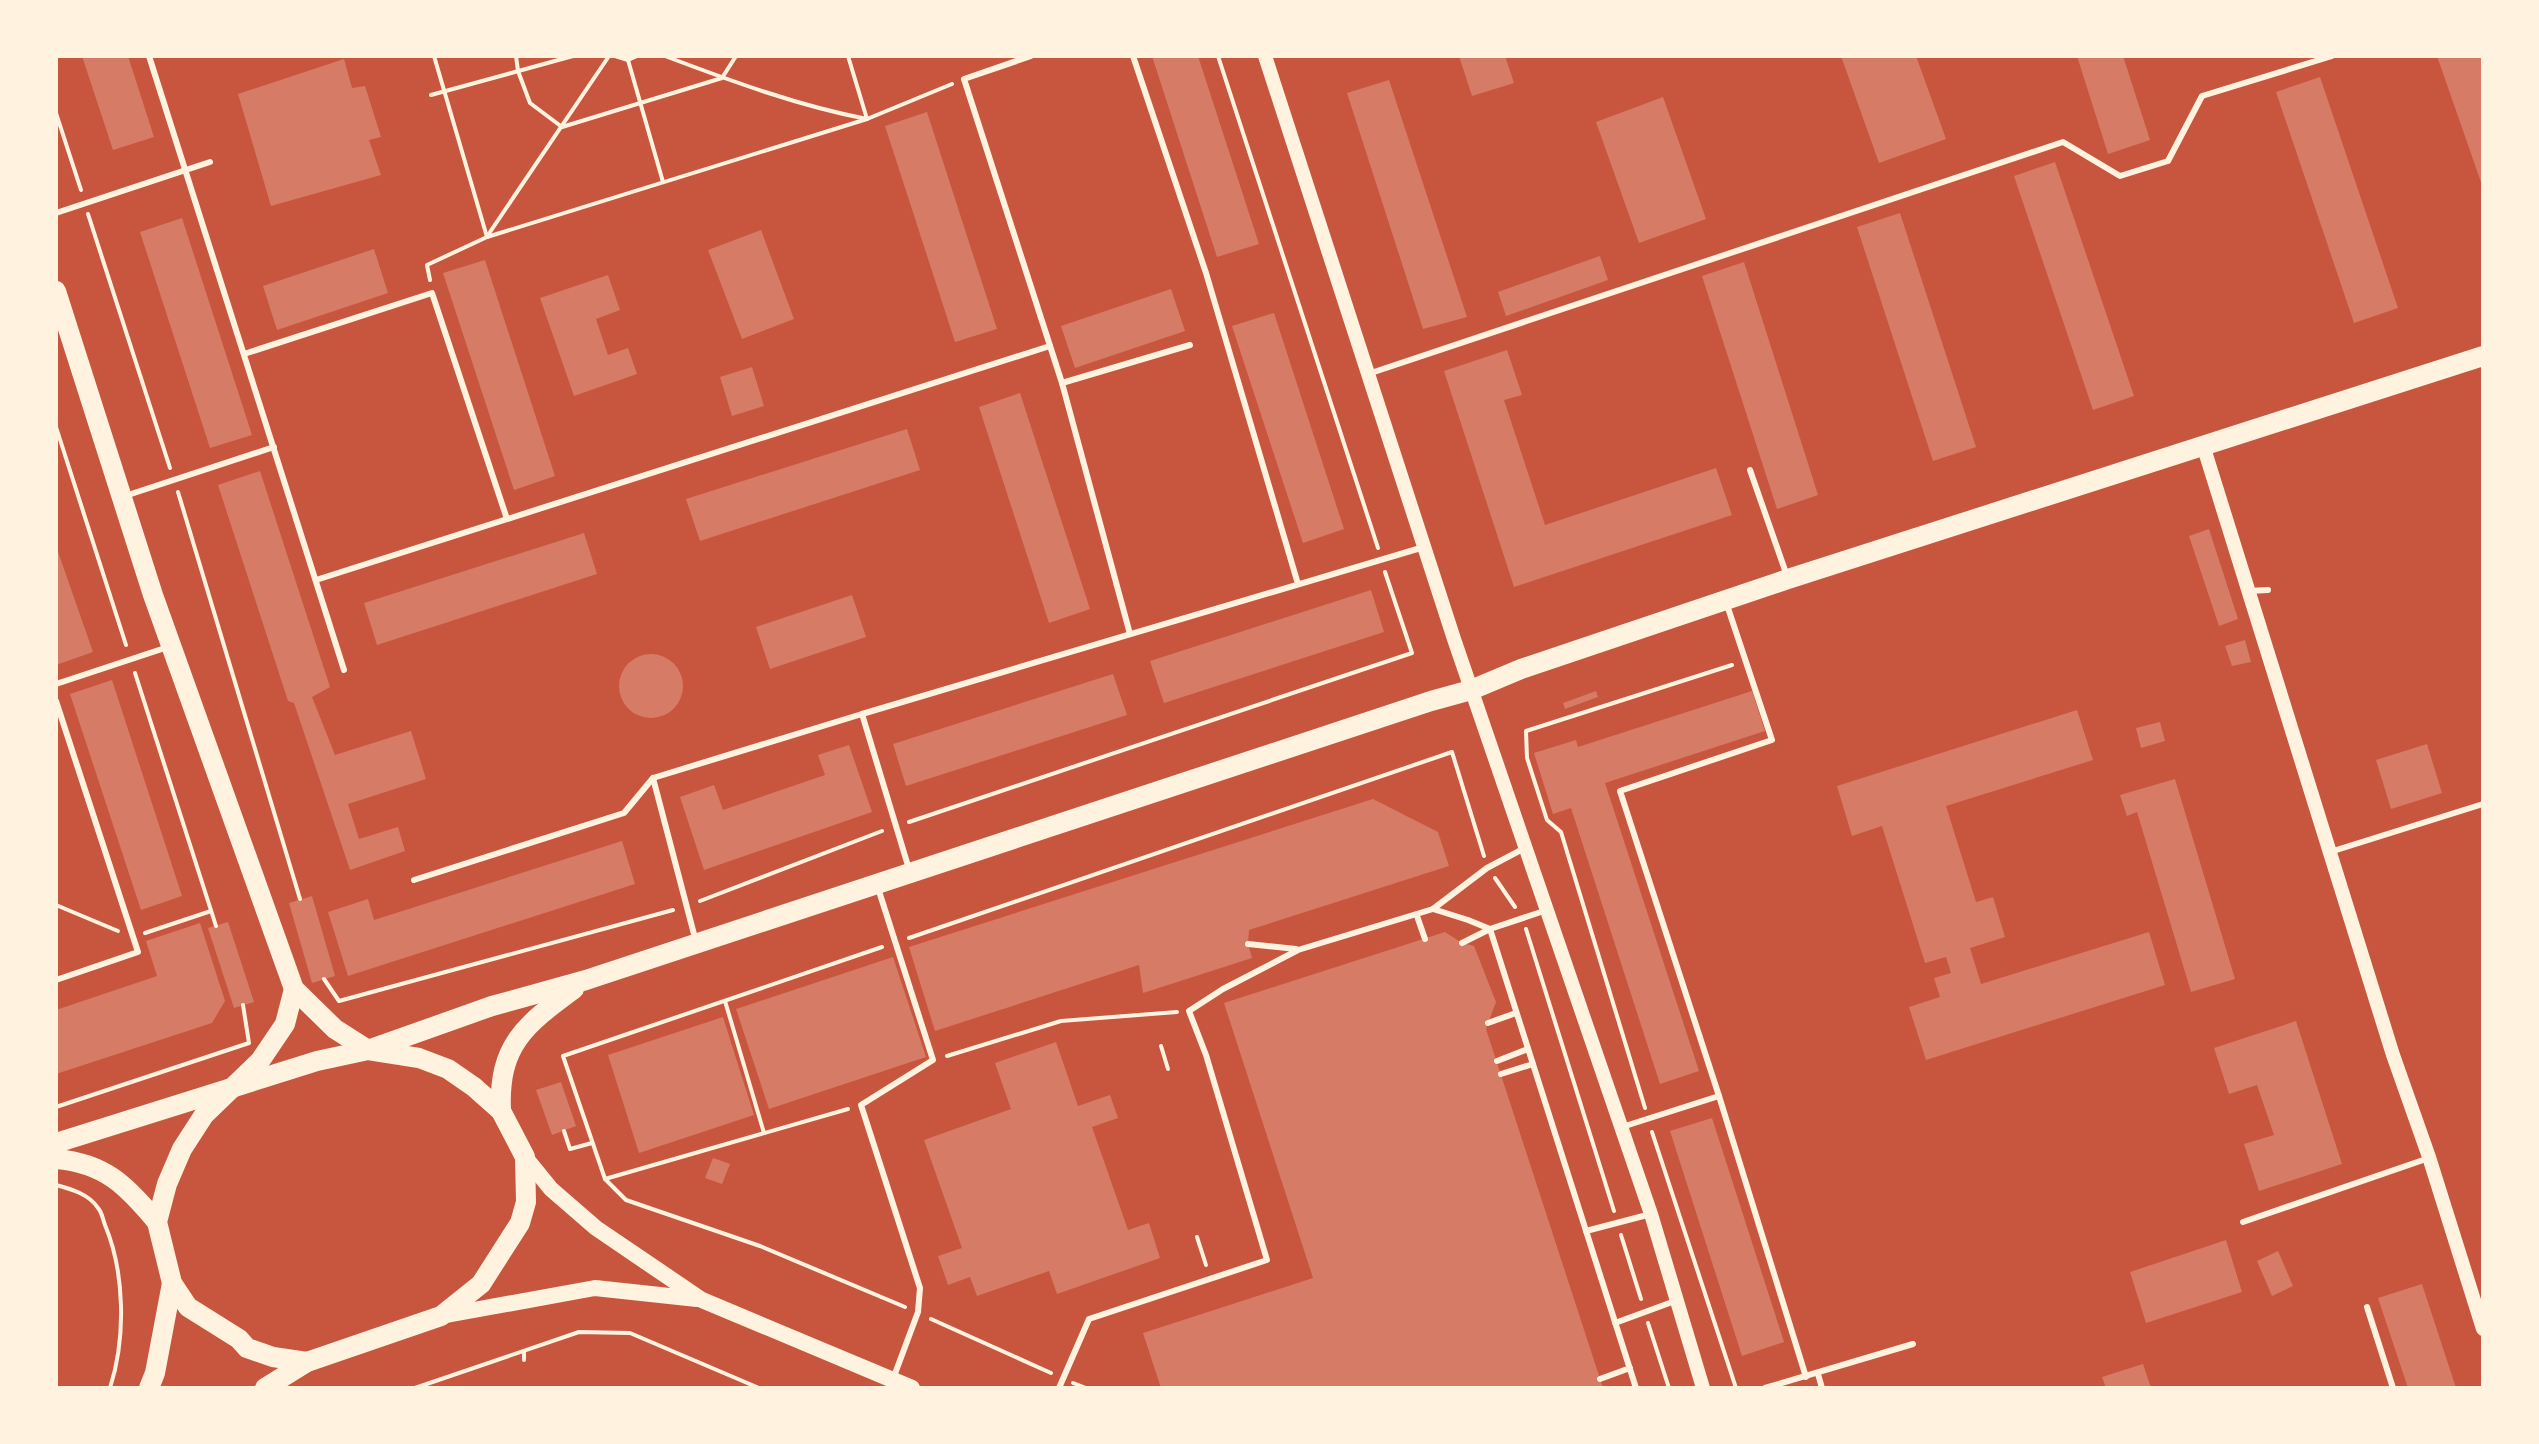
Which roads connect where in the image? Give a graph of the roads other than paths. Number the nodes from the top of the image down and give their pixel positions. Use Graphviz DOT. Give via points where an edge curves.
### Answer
graph roads {
  1 [pos="149,56"];
  2 [pos="1031,56"];
  3 [pos="1133,56"];
  4 [pos="1265,56"];
  5 [pos="2332,56"];
  6 [pos="210,162"];
  7 [pos="185,170"];
  8 [pos="56,213"];
  9 [pos="56,291"];
  10 [pos="1190,345"];
  11 [pos="1050,346"];
  12 [pos="244,354"];
  13 [pos="2483,356"];
  14 [pos="1368,374"];
  15 [pos="1062,383"];
  16 [pos="2203,445"];
  17 [pos="274,447"];
  18 [pos="1750,470"];
  19 [pos="122,497"];
  20 [pos="507,519"];
  21 [pos="1424,547"];
  22 [pos="1788,579"];
  23 [pos="316,580"];
  24 [pos="1298,584"];
  25 [pos="2268,590"];
  26 [pos="2248,591"];
  27 [pos="1725,600"];
  28 [pos="1130,634"];
  29 [pos="171,645"];
  30 [pos="344,670"];
  31 [pos="56,684"];
  32 [pos="1471,690"];
  33 [pos="56,701"];
  34 [pos="862,714"];
  35 [pos="653,778"];
  36 [pos="2483,804"];
  37 [pos="1525,848"];
  38 [pos="2330,852"];
  39 [pos="911,874"];
  40 [pos="414,880"];
  41 [pos="877,885"];
  42 [pos="1433,909"];
  43 [pos="1548,910"];
  44 [pos="1417,916"];
  45 [pos="1490,929"];
  46 [pos="1425,939"];
  47 [pos="1462,943"];
  48 [pos="696,944"];
  49 [pos="1248,944"];
  50 [pos="1298,950"];
  51 [pos="56,980"];
  52 [pos="586,980"];
  53 [pos="294,989"];
  54 [pos="1516,1013"];
  55 [pos="1488,1023"];
  56 [pos="1528,1049"];
  57 [pos="368,1050"];
  58 [pos="1497,1061"];
  59 [pos="1533,1064"];
  60 [pos="1501,1074"];
  61 [pos="234,1087"];
  62 [pos="1719,1096"];
  63 [pos="501,1111"];
  64 [pos="1622,1127"];
  65 [pos="56,1143"];
  66 [pos="525,1157"];
  67 [pos="2429,1157"];
  68 [pos="56,1159"];
  69 [pos="1651,1214"];
  70 [pos="157,1222"];
  71 [pos="2243,1222"];
  72 [pos="1586,1231"];
  73 [pos="172,1283"];
  74 [pos="702,1300"];
  75 [pos="1678,1300"];
  76 [pos="2367,1307"];
  77 [pos="441,1316"];
  78 [pos="1615,1323"];
  79 [pos="2483,1329"];
  80 [pos="1913,1344"];
  81 [pos="307,1362"];
  82 [pos="1630,1368"];
  83 [pos="1818,1374"];
  84 [pos="1806,1377"];
  85 [pos="1600,1379"];
  86 [pos="893,1380"];
  87 [pos="149,1388"];
  88 [pos="265,1388"];
  89 [pos="912,1388"];
  90 [pos="1059,1388"];
  91 [pos="1635,1388"];
  92 [pos="1703,1388"];
  93 [pos="1765,1388"];
  94 [pos="1822,1388"];
  95 [pos="2393,1388"];
  1 -- 7 [label="lane"];
  2 -- 11 [label="lane" via="964,79"];
  3 -- 24 [label="lane" via="1206,273"];
  4 -- 14 [label="street"];
  5 -- 14 [label="lane" via="2202,96 2168,161 2120,176 2063,142"];
  6 -- 7 [label="lane"];
  7 -- 8 [label="lane"];
  7 -- 12 [label="lane"];
  9 -- 19 [label="main road"];
  10 -- 15 [label="lane"];
  11 -- 15 [label="lane"];
  11 -- 20 [label="lane"];
  12 -- 17 [label="lane"];
  12 -- 20 [label="lane" via="432,293"];
  13 -- 16 [label="main road"];
  14 -- 21 [label="street"];
  15 -- 28 [label="lane"];
  16 -- 22 [label="main road"];
  16 -- 26 [label="street"];
  17 -- 19 [label="lane"];
  17 -- 23 [label="lane"];
  18 -- 22 [label="lane"];
  19 -- 29 [label="main road"];
  20 -- 23 [label="lane"];
  21 -- 24 [label="lane"];
  21 -- 32 [label="street"];
  22 -- 27 [label="main road"];
  23 -- 30 [label="lane"];
  24 -- 28 [label="lane"];
  25 -- 26 [label="lane"];
  26 -- 38 [label="street"];
  27 -- 32 [label="main road"];
  27 -- 62 [label="lane" via="1772,740 1620,791"];
  28 -- 34 [label="lane"];
  29 -- 31 [label="lane"];
  29 -- 53 [label="main road"];
  32 -- 37 [label="street"];
  32 -- 39 [label="main road"];
  33 -- 51 [label="lane" via="138,952"];
  34 -- 35 [label="lane"];
  34 -- 39 [label="lane"];
  35 -- 40 [label="lane" via="624,813"];
  35 -- 48 [label="lane"];
  36 -- 38 [label="lane"];
  37 -- 42 [label="lane" via="1487,868"];
  37 -- 43 [label="street"];
  38 -- 67 [label="street"];
  39 -- 41 [label="main road"];
  41 -- 48 [label="main road"];
  41 -- 86 [label="lane" via="933,1060 861,1105 920,1288 918,1312"];
  42 -- 44 [label="lane"];
  42 -- 45 [label="lane"];
  43 -- 45 [label="lane"];
  43 -- 64 [label="street"];
  44 -- 46 [label="lane"];
  44 -- 50 [label="lane"];
  45 -- 47 [label="lane"];
  45 -- 54 [label="lane"];
  48 -- 52 [label="main road"];
  49 -- 50 [label="lane"];
  50 -- 90 [label="lane" via="1189,1011 1267,1260 1089,1319"];
  52 -- 57 [label="main road"];
  52 -- 63 [label="main road" via="518,1036 500,1086"];
  53 -- 57 [label="main road" via="335,1029"];
  53 -- 61 [label="main road" via="285,1024"];
  54 -- 55 [label="lane"];
  54 -- 56 [label="lane"];
  56 -- 58 [label="lane"];
  56 -- 59 [label="lane"];
  57 -- 61 [label="main road"];
  57 -- 63 [label="main road" via="419,1058 448,1069"];
  59 -- 60 [label="lane"];
  59 -- 72 [label="lane"];
  61 -- 65 [label="main road"];
  61 -- 70 [label="main road" via="204,1115 182,1149"];
  62 -- 64 [label="lane"];
  62 -- 84 [label="lane"];
  63 -- 66 [label="main road"];
  64 -- 69 [label="street"];
  66 -- 74 [label="main road" via="551,1189 596,1228"];
  66 -- 77 [label="main road" via="526,1202 520,1223 481,1284"];
  67 -- 71 [label="lane"];
  67 -- 79 [label="street"];
  68 -- 70 [label="main road" via="96,1167 115,1178"];
  69 -- 72 [label="lane"];
  69 -- 75 [label="street"];
  70 -- 73 [label="main road"];
  72 -- 78 [label="lane"];
  73 -- 81 [label="main road" via="188,1307 247,1348"];
  73 -- 87 [label="main road"];
  74 -- 77 [label="main road" via="595,1288"];
  74 -- 86 [label="main road"];
  75 -- 78 [label="lane"];
  75 -- 92 [label="street"];
  76 -- 95 [label="lane"];
  77 -- 81 [label="main road"];
  78 -- 82 [label="lane"];
  80 -- 83 [label="lane"];
  81 -- 88 [label="main road"];
  82 -- 85 [label="lane"];
  82 -- 91 [label="lane"];
  83 -- 84 [label="lane"];
  83 -- 94 [label="lane"];
  84 -- 93 [label="lane"];
  86 -- 89 [label="main road"];
}
